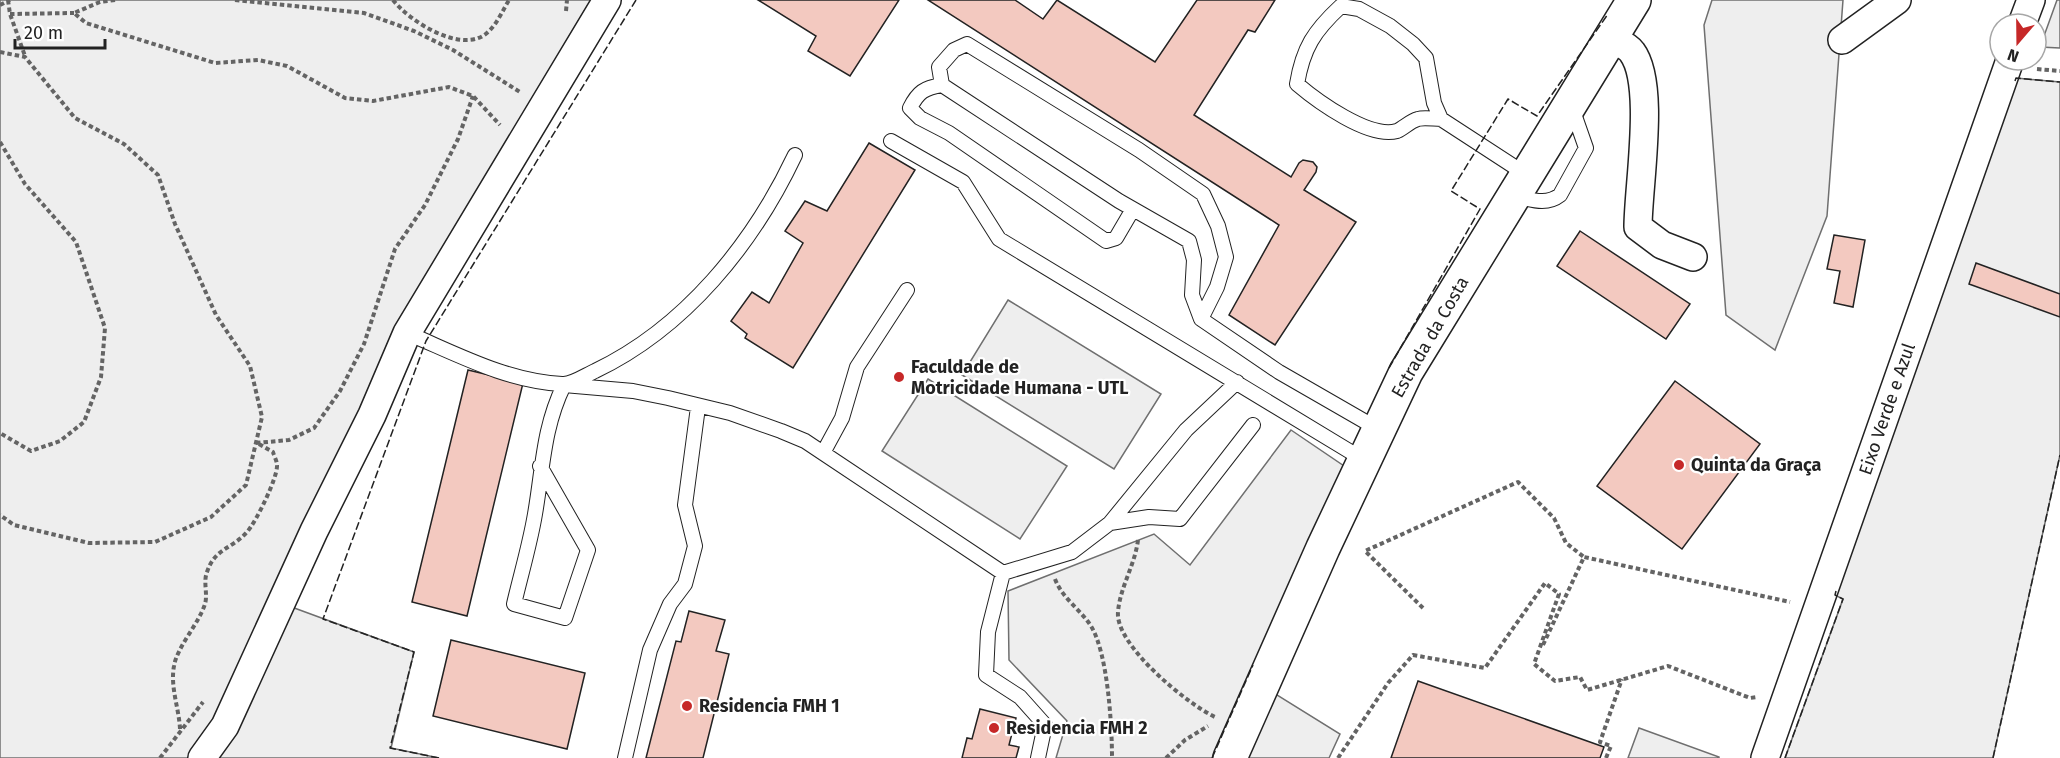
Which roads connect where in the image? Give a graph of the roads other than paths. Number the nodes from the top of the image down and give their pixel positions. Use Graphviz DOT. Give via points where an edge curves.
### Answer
graph roads {
  1 [pos="607,0"];
  2 [pos="1634,0"];
  3 [pos="1897,0"];
  4 [pos="1612,39"];
  5 [pos="1842,40"];
  6 [pos="2006,72"];
  7 [pos="942,85"];
  8 [pos="1441,119"];
  9 [pos="891,141"];
  10 [pos="795,155"];
  11 [pos="1521,186"];
  12 [pos="1133,209"];
  13 [pos="1693,256"];
  14 [pos="908,290"];
  15 [pos="1201,319"];
  16 [pos="407,333"];
  17 [pos="1237,382"];
  18 [pos="564,385"];
  19 [pos="698,407"];
  20 [pos="1253,425"];
  21 [pos="1378,429"];
  22 [pos="824,453"];
  23 [pos="1364,460"];
  24 [pos="540,466"];
  25 [pos="1110,523"];
  26 [pos="1003,573"];
  27 [pos="202,758"];
  28 [pos="625,758"];
  29 [pos="1038,758"];
  30 [pos="1230,758"];
  31 [pos="1765,758"];
  1 -- 16 [label="street"];
  2 -- 4 [label="street, Estrada da Costa"];
  3 -- 5 [label="street"];
  4 -- 11 [label="street, Estrada da Costa"];
  4 -- 13 [label="street" via="1632,51 1641,77 1644,124 1638,228 1662,245"];
  6 -- 31 [label="street, Eixo Verde e Azul"];
  7 -- 12 [label="lane"];
  7 -- 12 [label="lane" via="927,87 917,94 910,108 1085,228 1106,241 1116,238"];
  7 -- 15 [label="lane" via="939,67 954,50 967,44 1203,194 1218,226 1226,257"];
  8 -- 8 [label="lane" via="1426,58 1390,26 1359,9 1341,6 1317,29 1301,60 1297,84 1310,96 1370,128 1395,131 1417,119"];
  8 -- 11 [label="lane"];
  9 -- 17 [label="lane" via="963,182 999,239"];
  10 -- 18 [label="lane" via="759,223 715,278 640,346"];
  11 -- 21 [label="street, Estrada da Costa" via="1406,372"];
  12 -- 15 [label="lane" via="1189,241 1194,260 1192,295"];
  14 -- 22 [label="lane" via="857,367 842,418"];
  15 -- 21 [label="lane" via="1279,372"];
  16 -- 18 [label="lane" via="476,364"];
  16 -- 27 [label="street" via="225,726"];
  17 -- 23 [label="lane"];
  17 -- 25 [label="lane" via="1186,430"];
  18 -- 19 [label="lane" via="633,391"];
  18 -- 24 [label="lane" via="552,410"];
  19 -- 22 [label="lane" via="730,413 782,431"];
  19 -- 28 [label="lane" via="685,505 695,546 685,584 670,604 651,650"];
  20 -- 25 [label="lane" via="1180,519"];
  21 -- 23 [label="street, Estrada da Costa"];
  22 -- 26 [label="lane"];
  23 -- 30 [label="street, Estrada da Costa"];
  24 -- 24 [label="lane" via="535,514 514,604 565,618 588,550"];
  25 -- 26 [label="lane" via="1072,552"];
  26 -- 29 [label="lane" via="988,632 986,675 1020,697 1045,725"];
}
